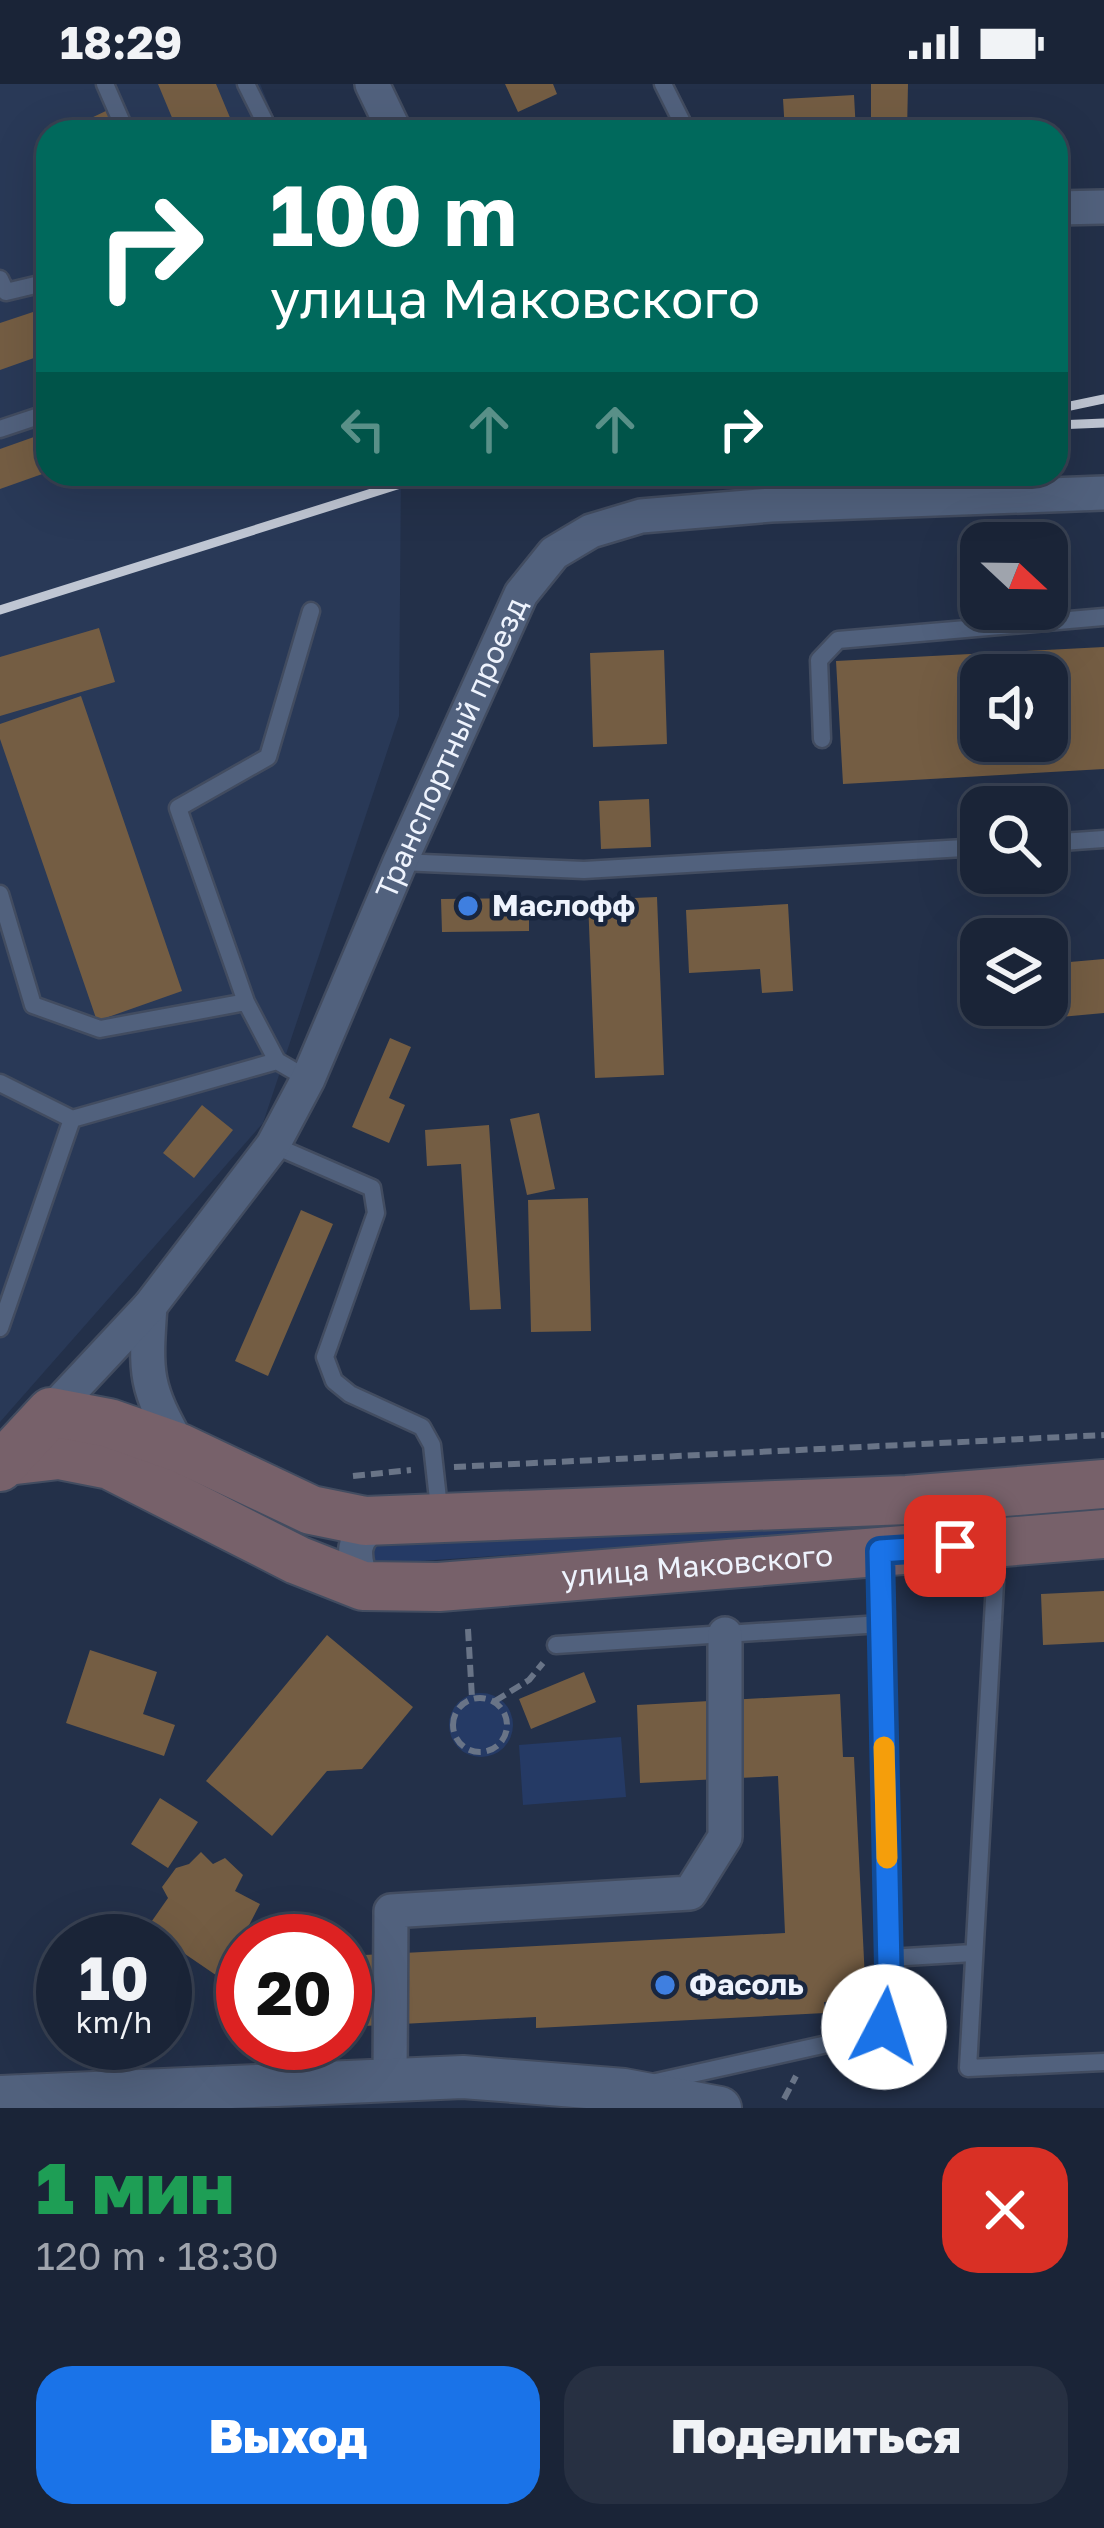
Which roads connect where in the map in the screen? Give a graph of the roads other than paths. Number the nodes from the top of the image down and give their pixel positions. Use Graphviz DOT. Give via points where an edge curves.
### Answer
graph roads {
  1 [pos="105,84"];
  2 [pos="246,84"];
  3 [pos="372,84"];
  4 [pos="663,84"];
  5 [pos="121,120"];
  6 [pos="264,120"];
  7 [pos="389,120"];
  8 [pos="682,120"];
  9 [pos="1104,206"];
  10 [pos="1068,208"];
  11 [pos="0,278"];
  12 [pos="36,286"];
  13 [pos="36,416"];
  14 [pos="0,429"];
  15 [pos="1104,493"];
  16 [pos="311,611"];
  17 [pos="1104,617"];
  18 [pos="822,739"];
  19 [pos="1104,839"];
  20 [pos="1068,842"];
  21 [pos="960,848"];
  22 [pos="400,862"];
  23 [pos="0,894"];
  24 [pos="246,1002"];
  25 [pos="277,1061"];
  26 [pos="308,1079"];
  27 [pos="0,1083"];
  28 [pos="72,1119"];
  29 [pos="273,1145"];
  30 [pos="150,1306"];
  31 [pos="0,1328"];
  32 [pos="51,1412"];
  33 [pos="181,1448"];
  34 [pos="3,1464"];
  35 [pos="1104,1484"];
  36 [pos="440,1520"];
  37 [pos="381,1521"];
  38 [pos="1104,1534"];
  39 [pos="993,1543"];
  40 [pos="880,1551"];
  41 [pos="364,1586"];
  42 [pos="881,1624"];
  43 [pos="725,1634"];
  44 [pos="556,1645"];
  45 [pos="974,1953"];
  46 [pos="889,1958"];
  47 [pos="1104,2062"];
  48 [pos="390,2078"];
  49 [pos="624,2090"];
  50 [pos="555,2096"];
  51 [pos="0,2097"];
  52 [pos="720,2108"];
  1 -- 5 [label="lane"];
  2 -- 6 [label="lane"];
  3 -- 7 [label="street"];
  4 -- 8 [label="lane"];
  9 -- 10 [label="street"];
  11 -- 12 [label="lane" via="6,292"];
  13 -- 14 [label="lane"];
  15 -- 22 [label="street, Транспортный проезд" via="771,505 641,516 591,531 554,553 521,594"];
  16 -- 24 [label="lane" via="268,757 178,808"];
  17 -- 18 [label="lane" via="838,640 819,659"];
  19 -- 20 [label="lane"];
  21 -- 22 [label="lane" via="584,870"];
  22 -- 26 [label="street, Транспортный проезд"];
  23 -- 24 [label="lane" via="33,1005 100,1029"];
  24 -- 25 [label="lane"];
  25 -- 26 [label="lane"];
  25 -- 28 [label="lane"];
  26 -- 29 [label="street, Транспортный проезд"];
  27 -- 28 [label="lane"];
  28 -- 31 [label="lane"];
  29 -- 30 [label="street, Транспортный проезд"];
  29 -- 36 [label="lane" via="371,1188 376,1213 326,1358 334,1381 350,1394 422,1427 432,1445"];
  30 -- 32 [label="street, Транспортный проезд"];
  30 -- 33 [label="street" via="152,1400"];
  32 -- 33 [label="main road, улица Маковского"];
  32 -- 34 [label="main road, улица Маковского"];
  33 -- 37 [label="main road, улица Маковского" via="311,1510"];
  34 -- 41 [label="main road, улица Маковского" via="59,1455 110,1465"];
  35 -- 36 [label="main road, улица Маковского"];
  36 -- 37 [label="main road, улица Маковского"];
  37 -- 41 [label="street" via="355,1542"];
  38 -- 39 [label="main road, улица Маковского"];
  39 -- 40 [label="main road, улица Маковского"];
  39 -- 45 [label="lane"];
  40 -- 41 [label="main road, улица Маковского" via="440,1587"];
  40 -- 42 [label="lane"];
  42 -- 43 [label="lane"];
  42 -- 46 [label="lane"];
  43 -- 44 [label="lane"];
  43 -- 48 [label="street" via="725,1837 690,1893 391,1911"];
  45 -- 46 [label="lane"];
  45 -- 47 [label="lane" via="968,2068"];
  46 -- 49 [label="lane" via="890,2014 872,2034"];
  48 -- 50 [label="street" via="463,2077"];
  48 -- 51 [label="street"];
  49 -- 50 [label="street"];
  49 -- 52 [label="street"];
}
